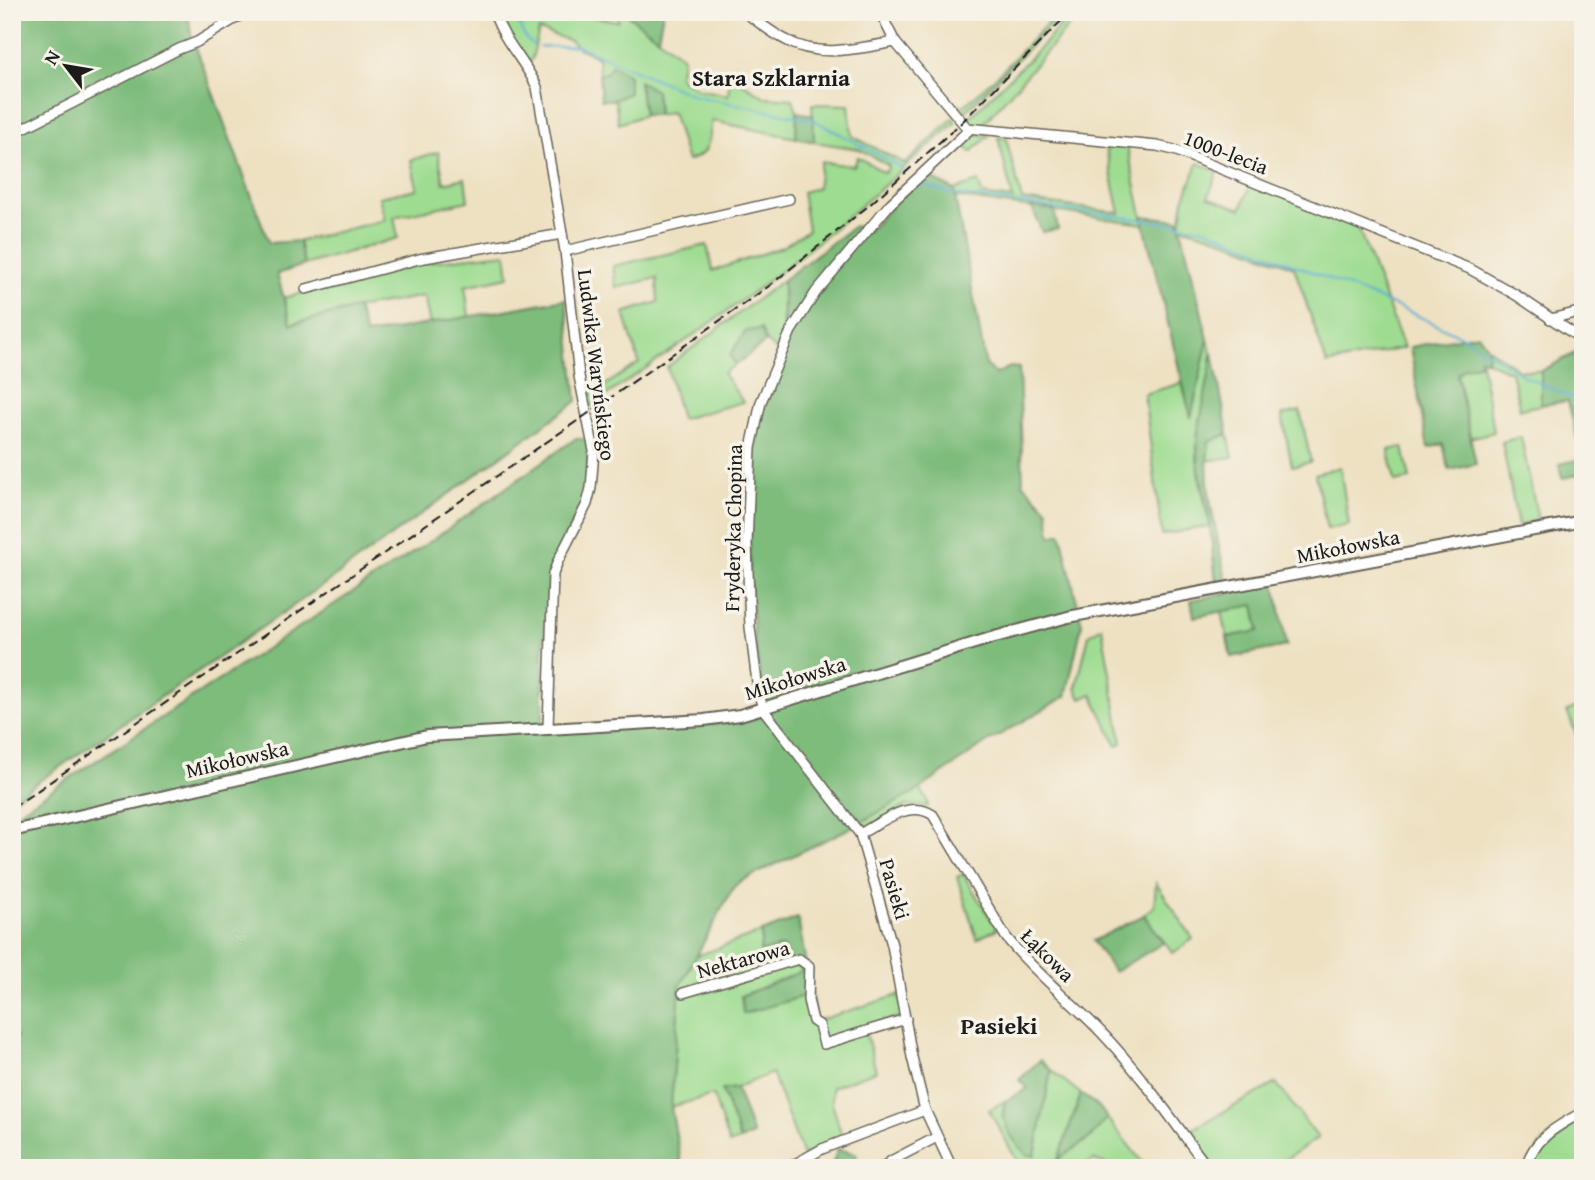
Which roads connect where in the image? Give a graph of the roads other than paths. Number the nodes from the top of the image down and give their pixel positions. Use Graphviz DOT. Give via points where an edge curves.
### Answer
graph roads {
  1 [pos="246,12"];
  2 [pos="494,12"];
  3 [pos="744,12"];
  4 [pos="880,12"];
  5 [pos="756,16"];
  6 [pos="894,42"];
  7 [pos="970,129"];
  8 [pos="12,134"];
  9 [pos="789,199"];
  10 [pos="562,233"];
  11 [pos="565,251"];
  12 [pos="306,289"];
  13 [pos="1583,312"];
  14 [pos="1550,318"];
  15 [pos="1583,340"];
  16 [pos="1583,521"];
  17 [pos="763,709"];
  18 [pos="548,728"];
  19 [pos="12,831"];
  20 [pos="860,834"];
  21 [pos="683,993"];
  22 [pos="906,1019"];
  23 [pos="925,1110"];
  24 [pos="1583,1112"];
  25 [pos="937,1137"];
  26 [pos="788,1168"];
  27 [pos="882,1168"];
  28 [pos="952,1168"];
  29 [pos="1208,1168"];
  30 [pos="1526,1168"];
  1 -- 8 [label="street" via="197,42"];
  2 -- 10 [label="street, Ludwika Waryńskiego" via="499,28 537,88"];
  3 -- 5 [label="street"];
  4 -- 6 [label="street"];
  5 -- 6 [label="street" via="789,42 805,48 849,50"];
  6 -- 7 [label="street"];
  7 -- 14 [label="street, 1000-lecia" via="1174,150 1470,269"];
  7 -- 17 [label="street, Fryderyka Chopina" via="890,204 816,292 791,331 768,384 752,435 747,544 750,627"];
  9 -- 11 [label="street"];
  10 -- 11 [label="street, Ludwika Waryńskiego"];
  10 -- 12 [label="street" via="419,259"];
  11 -- 18 [label="street, Ludwika Waryńskiego" via="593,469 587,505 553,574"];
  13 -- 14 [label="street"];
  14 -- 15 [label="street, 1000-lecia"];
  16 -- 17 [label="main road, Mikołowska" via="1068,617"];
  17 -- 18 [label="main road, Mikołowska" via="704,720"];
  17 -- 20 [label="street, Pasieki"];
  18 -- 19 [label="main road, Mikołowska" via="427,736"];
  20 -- 22 [label="street, Pasieki" via="892,945"];
  20 -- 29 [label="street, Łąkowa" via="907,809 933,815 1020,955 1102,1034"];
  21 -- 22 [label="street, Nektarowa" via="799,959 809,966 808,1000 824,1044"];
  22 -- 23 [label="street, Pasieki"];
  23 -- 25 [label="street, Pasieki"];
  23 -- 26 [label="street" via="822,1149"];
  24 -- 30 [label="street" via="1544,1137 1528,1156"];
  25 -- 27 [label="street"];
  25 -- 28 [label="street, Pasieki"];
}
